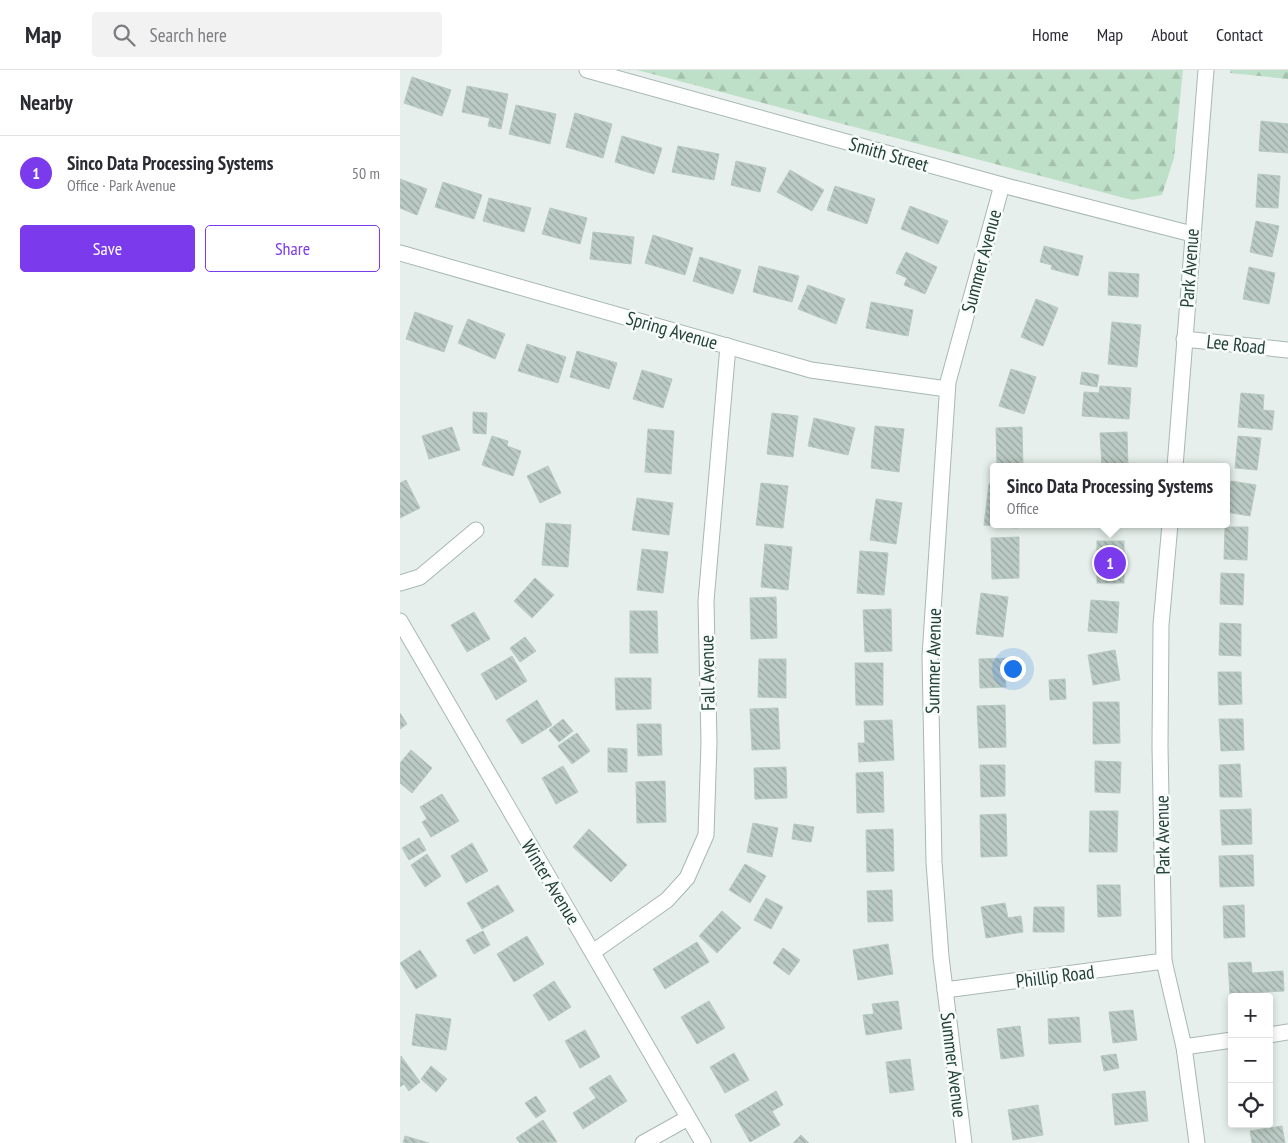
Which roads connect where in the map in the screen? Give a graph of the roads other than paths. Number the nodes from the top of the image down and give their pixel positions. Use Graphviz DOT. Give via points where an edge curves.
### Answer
graph roads {
  1 [pos="587,70"];
  2 [pos="1206,70"];
  3 [pos="1002,185"];
  4 [pos="1192,234"];
  5 [pos="400,253"];
  6 [pos="1184,339"];
  7 [pos="728,346"];
  8 [pos="1288,350"];
  9 [pos="947,389"];
  10 [pos="1175,463"];
  11 [pos="1170,528"];
  12 [pos="476,530"];
  13 [pos="400,583"];
  14 [pos="400,621"];
  15 [pos="593,952"];
  16 [pos="1164,962"];
  17 [pos="945,990"];
  18 [pos="1288,1032"];
  19 [pos="1273,1034"];
  20 [pos="1228,1041"];
  21 [pos="1184,1047"];
  22 [pos="688,1118"];
  23 [pos="643,1143"];
  24 [pos="703,1143"];
  25 [pos="964,1143"];
  26 [pos="1197,1143"];
  1 -- 3 [label="street, Smith Street"];
  2 -- 4 [label="street, Park Avenue"];
  3 -- 4 [label="street, Smith Street"];
  3 -- 9 [label="street, Summer Avenue"];
  4 -- 6 [label="street, Park Avenue"];
  5 -- 7 [label="street, Spring Avenue"];
  6 -- 8 [label="street, Lee Road"];
  6 -- 10 [label="street, Park Avenue"];
  7 -- 9 [label="street, Spring Avenue" via="811,370"];
  7 -- 15 [label="street, Fall Avenue" via="706,601 709,743 706,835 687,878 667,900"];
  9 -- 17 [label="street, Summer Avenue" via="930,656 934,862"];
  11 -- 16 [label="street, Park Avenue" via="1161,624"];
  12 -- 13 [label="street" via="420,577"];
  14 -- 15 [label="street, Winter Avenue"];
  15 -- 22 [label="street, Winter Avenue"];
  16 -- 17 [label="street, Phillip Road"];
  16 -- 21 [label="street, Park Avenue"];
  17 -- 25 [label="street, Summer Avenue"];
  18 -- 19 [label="street"];
  20 -- 21 [label="street"];
  21 -- 26 [label="street, Park Avenue"];
  22 -- 23 [label="street"];
  22 -- 24 [label="street, Winter Avenue"];
}
